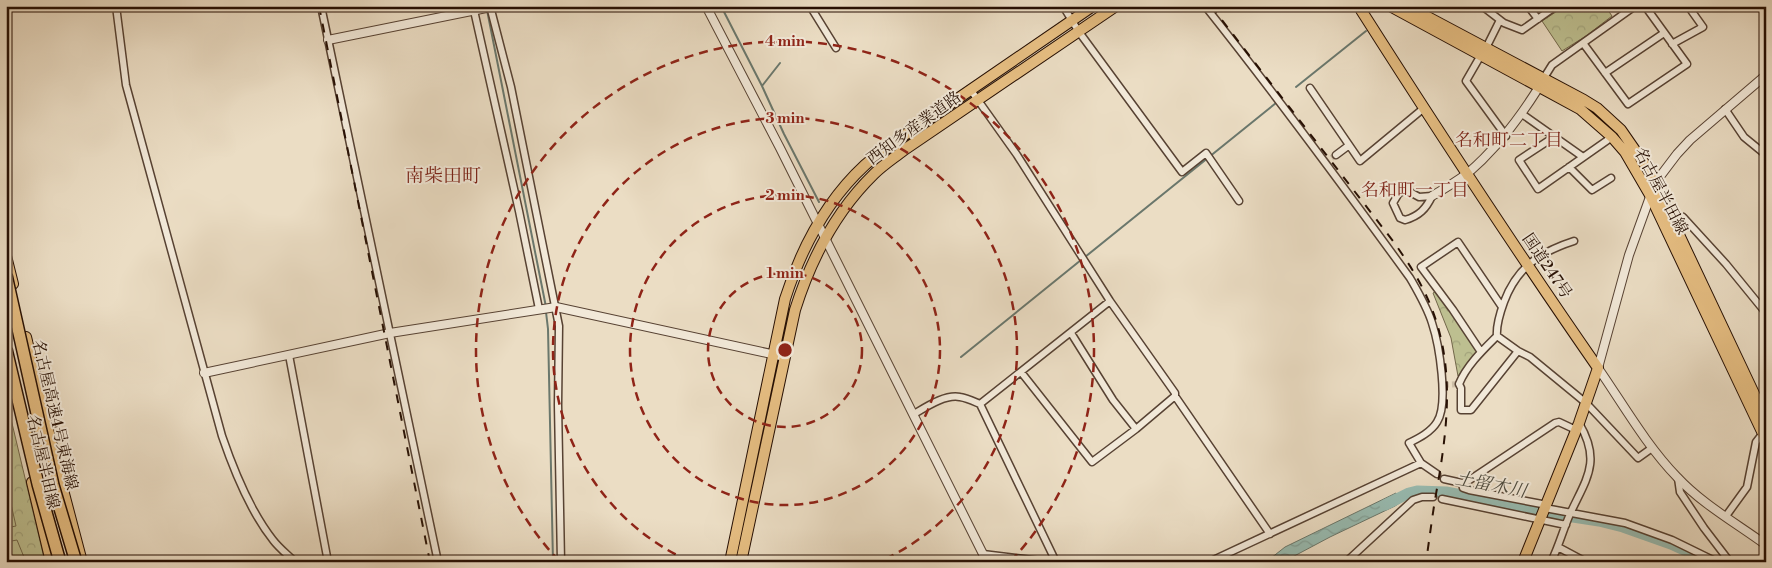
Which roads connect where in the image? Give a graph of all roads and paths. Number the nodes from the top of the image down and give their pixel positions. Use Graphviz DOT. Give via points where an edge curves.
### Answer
graph roads {
  1 [pos="116,6"];
  2 [pos="321,6"];
  3 [pos="706,6"];
  4 [pos="810,6"];
  5 [pos="1064,6"];
  6 [pos="1093,6"];
  7 [pos="1116,6"];
  8 [pos="1205,6"];
  9 [pos="1362,6"];
  10 [pos="1390,6"];
  11 [pos="1407,6"];
  12 [pos="1482,6"];
  13 [pos="1528,6"];
  14 [pos="1556,6"];
  15 [pos="1635,6"];
  16 [pos="1645,6"];
  17 [pos="1688,6"];
  18 [pos="492,7"];
  19 [pos="473,9"];
  20 [pos="1538,19"];
  21 [pos="1073,20"];
  22 [pos="1500,20"];
  23 [pos="1079,32"];
  24 [pos="1664,33"];
  25 [pos="328,40"];
  26 [pos="1583,43"];
  27 [pos="1672,44"];
  28 [pos="836,48"];
  29 [pos="1483,52"];
  30 [pos="1605,73"];
  31 [pos="1766,75"];
  32 [pos="1541,82"];
  33 [pos="1310,88"];
  34 [pos="970,90"];
  35 [pos="978,100"];
  36 [pos="1424,108"];
  37 [pos="1725,109"];
  38 [pos="1522,114"];
  39 [pos="1506,136"];
  40 [pos="1554,137"];
  41 [pos="1612,137"];
  42 [pos="1348,146"];
  43 [pos="1336,155"];
  44 [pos="1766,155"];
  45 [pos="1583,157"];
  46 [pos="1569,167"];
  47 [pos="1467,173"];
  48 [pos="1611,178"];
  49 [pos="1655,183"];
  50 [pos="1650,195"];
  51 [pos="1432,196"];
  52 [pos="1239,201"];
  53 [pos="1674,223"];
  54 [pos="818,224"];
  55 [pos="825,237"];
  56 [pos="1574,241"];
  57 [pos="6,256"];
  58 [pos="1527,265"];
  59 [pos="6,275"];
  60 [pos="1110,301"];
  61 [pos="6,306"];
  62 [pos="556,307"];
  63 [pos="1502,307"];
  64 [pos="539,310"];
  65 [pos="1766,313"];
  66 [pos="1071,332"];
  67 [pos="390,333"];
  68 [pos="1497,336"];
  69 [pos="6,349"];
  70 [pos="29,350"];
  71 [pos="1518,351"];
  72 [pos="1481,352"];
  73 [pos="772,354"];
  74 [pos="289,355"];
  75 [pos="6,356"];
  76 [pos="784,357"];
  77 [pos="1598,368"];
  78 [pos="6,369"];
  79 [pos="1021,372"];
  80 [pos="204,373"];
  81 [pos="1175,396"];
  82 [pos="980,404"];
  83 [pos="1586,404"];
  84 [pos="1765,412"];
  85 [pos="914,414"];
  86 [pos="1578,426"];
  87 [pos="1136,429"];
  88 [pos="1764,437"];
  89 [pos="1652,448"];
  90 [pos="1421,463"];
  91 [pos="1437,474"];
  92 [pos="1678,478"];
  93 [pos="1444,479"];
  94 [pos="1462,483"];
  95 [pos="38,484"];
  96 [pos="1433,498"];
  97 [pos="1442,498"];
  98 [pos="1543,512"];
  99 [pos="1570,513"];
  100 [pos="1726,516"];
  101 [pos="1566,524"];
  102 [pos="1270,534"];
  103 [pos="1766,545"];
  104 [pos="1558,547"];
  105 [pos="985,558"];
  106 [pos="51,562"];
  107 [pos="60,562"];
  108 [pos="64,562"];
  109 [pos="74,562"];
  110 [pos="82,562"];
  111 [pos="295,562"];
  112 [pos="328,562"];
  113 [pos="438,562"];
  114 [pos="561,562"];
  115 [pos="730,562"];
  116 [pos="741,562"];
  117 [pos="1050,562"];
  118 [pos="1056,562"];
  119 [pos="1209,562"];
  120 [pos="1346,562"];
  121 [pos="1523,562"];
  122 [pos="1551,562"];
  123 [pos="1586,562"];
  124 [pos="1717,562"];
  125 [pos="1730,562"];
  1 -- 80 [label="street" via="126,85"];
  2 -- 25 [label="street"];
  3 -- 54 [label="street"];
  4 -- 28 [label="street"];
  5 -- 21 [label="street"];
  6 -- 21 [label="main road, 西知多産業道路"];
  7 -- 23 [label="main road, 西知多産業道路"];
  8 -- 90 [label="street" via="1282,104 1410,278 1422,301 1432,323 1443,386 1442,410 1437,422 1428,432 1409,443"];
  9 -- 36 [label="main road, 国道247号" via="1361,10"];
  10 -- 29 [label="main road, 名古屋半田線"];
  11 -- 29 [label="main road, 名古屋半田線"];
  12 -- 22 [label="street"];
  13 -- 20 [label="street"];
  14 -- 20 [label="street"];
  15 -- 26 [label="street"];
  16 -- 24 [label="street"];
  17 -- 27 [label="street" via="1704,27"];
  18 -- 19 [label="street"];
  18 -- 62 [label="street"];
  19 -- 25 [label="street"];
  19 -- 64 [label="street"];
  20 -- 22 [label="street" via="1522,30"];
  21 -- 23 [label="street"];
  21 -- 34 [label="main road, 西知多産業道路"];
  22 -- 29 [label="street"];
  23 -- 35 [label="main road, 西知多産業道路"];
  23 -- 52 [label="street" via="1182,172 1206,153"];
  24 -- 27 [label="street"];
  24 -- 30 [label="street"];
  25 -- 67 [label="street"];
  26 -- 30 [label="street"];
  26 -- 32 [label="street" via="1552,66"];
  27 -- 30 [label="street" via="1687,64 1628,104"];
  29 -- 32 [label="main road, 名古屋半田線"];
  29 -- 39 [label="street" via="1466,81"];
  31 -- 37 [label="street"];
  32 -- 38 [label="street"];
  32 -- 41 [label="main road, 名古屋半田線" via="1580,109"];
  32 -- 49 [label="main road, 名古屋半田線" via="1597,108 1621,130"];
  33 -- 42 [label="street"];
  34 -- 35 [label="street"];
  34 -- 54 [label="main road, 西知多産業道路" via="864,166 837,196"];
  35 -- 55 [label="main road, 西知多産業道路" via="874,173 849,201"];
  35 -- 60 [label="street"];
  36 -- 42 [label="street" via="1360,161"];
  36 -- 47 [label="main road, 国道247号"];
  37 -- 44 [label="street" via="1744,137"];
  37 -- 49 [label="street" via="1677,154"];
  38 -- 39 [label="street"];
  38 -- 40 [label="street"];
  39 -- 47 [label="street"];
  40 -- 45 [label="street"];
  40 -- 46 [label="street" via="1519,160 1538,189"];
  41 -- 45 [label="street"];
  41 -- 50 [label="main road, 名古屋半田線" via="1625,152"];
  42 -- 43 [label="street"];
  45 -- 46 [label="street"];
  46 -- 48 [label="street" via="1592,190"];
  47 -- 51 [label="street"];
  47 -- 58 [label="main road, 国道247号"];
  49 -- 50 [label="street"];
  49 -- 53 [label="main road, 名古屋半田線"];
  50 -- 77 [label="street" via="1629,255"];
  50 -- 88 [label="main road, 名古屋半田線"];
  51 -- 51 [label="street" via="1427,208 1405,220 1400,218 1393,203 1399,193 1404,192 1420,197"];
  53 -- 65 [label="street" via="1683,217"];
  53 -- 84 [label="main road, 名古屋半田線"];
  54 -- 55 [label="street"];
  54 -- 73 [label="main road, 西知多産業道路" via="793,273"];
  55 -- 76 [label="main road, 西知多産業道路" via="803,284"];
  55 -- 85 [label="street"];
  56 -- 58 [label="street"];
  57 -- 70 [label="main road, 名古屋半田線"];
  58 -- 63 [label="street" via="1509,287"];
  58 -- 77 [label="main road, 国道247号"];
  59 -- 109 [label="highway, 名古屋高速4号東海線, bridge"];
  60 -- 66 [label="street"];
  60 -- 81 [label="street"];
  61 -- 109 [label="highway" via="52,504"];
  62 -- 64 [label="street"];
  62 -- 73 [label="street"];
  62 -- 114 [label="street" via="559,326"];
  63 -- 68 [label="street"];
  63 -- 72 [label="street" via="1458,242 1422,267"];
  64 -- 67 [label="street"];
  66 -- 79 [label="street"];
  66 -- 87 [label="street" via="1113,400"];
  67 -- 74 [label="street"];
  67 -- 113 [label="street"];
  68 -- 71 [label="street"];
  68 -- 72 [label="street"];
  69 -- 95 [label="highway, 名古屋高速4号東海線, bridge"];
  70 -- 75 [label="street"];
  70 -- 110 [label="main road, 名古屋半田線"];
  71 -- 72 [label="street" via="1470,410 1461,410 1459,384"];
  71 -- 83 [label="street" via="1530,357"];
  73 -- 76 [label="street"];
  73 -- 115 [label="main road, 西知多産業道路"];
  74 -- 80 [label="street"];
  74 -- 112 [label="street"];
  76 -- 116 [label="main road, 西知多産業道路"];
  77 -- 83 [label="main road"];
  77 -- 89 [label="street"];
  78 -- 106 [label="main road, 名古屋半田線"];
  79 -- 82 [label="street"];
  79 -- 87 [label="street" via="1092,462"];
  80 -- 111 [label="street" via="230,460 256,516 274,542"];
  81 -- 87 [label="street"];
  81 -- 102 [label="street"];
  82 -- 85 [label="street" via="959,396 952,397 934,402"];
  82 -- 118 [label="street"];
  83 -- 86 [label="main road"];
  83 -- 89 [label="street" via="1638,458"];
  84 -- 88 [label="street"];
  85 -- 105 [label="street"];
  86 -- 94 [label="street" via="1554,423"];
  86 -- 98 [label="main road"];
  86 -- 99 [label="street" via="1583,431 1592,462 1588,478"];
  88 -- 100 [label="street" via="1756,442 1747,487"];
  89 -- 92 [label="street"];
  90 -- 91 [label="street"];
  90 -- 102 [label="street"];
  92 -- 100 [label="street"];
  92 -- 125 [label="street" via="1680,492"];
  93 -- 94 [label="street"];
  94 -- 98 [label="street" via="1469,490"];
  95 -- 107 [label="highway, 名古屋高速4号東海線, bridge"];
  95 -- 108 [label="highway, bridge"];
  96 -- 120 [label="street" via="1413,500"];
  97 -- 98 [label="street"];
  98 -- 99 [label="street"];
  98 -- 101 [label="street"];
  98 -- 121 [label="main road"];
  99 -- 101 [label="street"];
  99 -- 124 [label="street" via="1626,523"];
  100 -- 103 [label="street"];
  101 -- 104 [label="street"];
  102 -- 119 [label="street"];
  104 -- 122 [label="street"];
  104 -- 123 [label="street"];
  105 -- 117 [label="street"];
}
